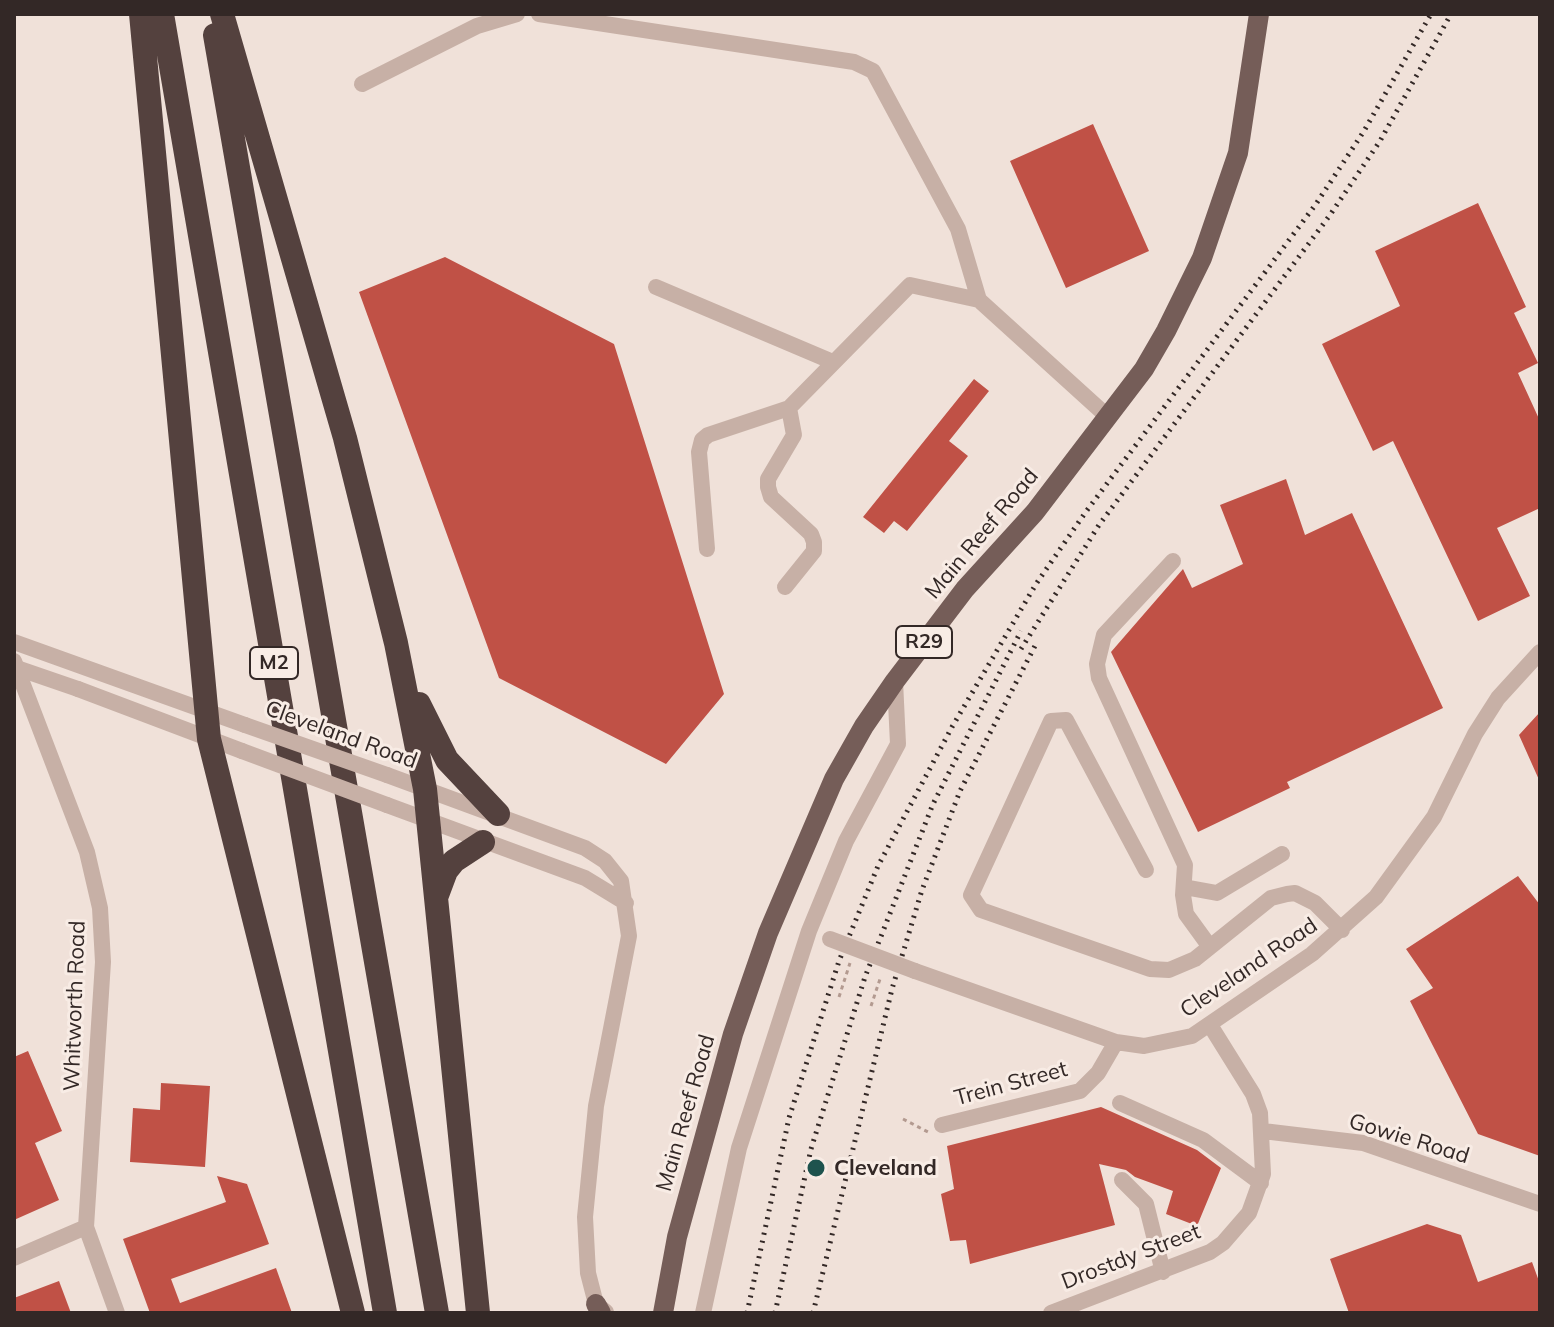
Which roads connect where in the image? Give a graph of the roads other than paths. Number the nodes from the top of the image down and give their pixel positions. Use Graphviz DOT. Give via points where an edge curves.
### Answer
graph roads {
  1 [pos="141,14"];
  2 [pos="162,14"];
  3 [pos="211,14"];
  4 [pos="222,14"];
  5 [pos="517,14"];
  6 [pos="539,14"];
  7 [pos="1259,14"];
  8 [pos="362,84"];
  9 [pos="656,287"];
  10 [pos="979,300"];
  11 [pos="833,362"];
  12 [pos="789,408"];
  13 [pos="1108,417"];
  14 [pos="707,549"];
  15 [pos="376,560"];
  16 [pos="1173,561"];
  17 [pos="785,587"];
  18 [pos="14,642"];
  19 [pos="1540,652"];
  20 [pos="14,664"];
  21 [pos="895,681"];
  22 [pos="207,713"];
  23 [pos="209,739"];
  24 [pos="425,789"];
  25 [pos="498,814"];
  26 [pos="429,822"];
  27 [pos="483,842"];
  28 [pos="1282,854"];
  29 [pos="1146,870"];
  30 [pos="1184,887"];
  31 [pos="437,897"];
  32 [pos="626,903"];
  33 [pos="1342,930"];
  34 [pos="809,931"];
  35 [pos="1210,947"];
  36 [pos="1210,1025"];
  37 [pos="1116,1042"];
  38 [pos="1120,1103"];
  39 [pos="942,1125"];
  40 [pos="1263,1131"];
  41 [pos="1122,1180"];
  42 [pos="1261,1183"];
  43 [pos="1540,1204"];
  44 [pos="86,1227"];
  45 [pos="14,1258"];
  46 [pos="1163,1272"];
  47 [pos="601,1310"];
  48 [pos="117,1313"];
  49 [pos="353,1313"];
  50 [pos="385,1313"];
  51 [pos="437,1313"];
  52 [pos="478,1313"];
  53 [pos="663,1313"];
  54 [pos="703,1313"];
  55 [pos="1051,1313"];
  1 -- 22 [label="highway"];
  2 -- 50 [label="highway, M2"];
  3 -- 51 [label="highway, M2"];
  4 -- 15 [label="highway"];
  5 -- 8 [label="street" via="477,26"];
  6 -- 10 [label="street" via="854,62 873,71 958,229"];
  7 -- 13 [label="main road, Main Reef Road / R29" via="1238,153 1202,258 1151,357"];
  9 -- 11 [label="street"];
  10 -- 11 [label="street" via="910,285"];
  10 -- 13 [label="street"];
  11 -- 12 [label="street"];
  12 -- 14 [label="street" via="702,440"];
  12 -- 17 [label="street" via="794,435 768,487 771,497 811,534 814,551"];
  13 -- 21 [label="main road, Main Reef Road / R29"];
  15 -- 24 [label="highway"];
  15 -- 25 [label="highway" via="436,744"];
  16 -- 30 [label="street" via="1104,635 1097,664 1185,865"];
  18 -- 22 [label="street, Cleveland Road"];
  19 -- 33 [label="street, Cleveland Road" via="1498,698 1417,843 1376,897"];
  20 -- 23 [label="street, bridge"];
  20 -- 44 [label="street, Whitworth Road" via="87,852 100,908 103,962"];
  21 -- 34 [label="street" via="898,744 846,841"];
  21 -- 53 [label="main road, Main Reef Road / R29" via="834,779 768,933 711,1106"];
  22 -- 23 [label="highway"];
  22 -- 24 [label="street, Cleveland Road, bridge"];
  23 -- 26 [label="street, bridge"];
  23 -- 49 [label="highway"];
  24 -- 25 [label="street, Cleveland Road"];
  24 -- 26 [label="highway"];
  25 -- 32 [label="street, Cleveland Road" via="598,855 621,881"];
  26 -- 27 [label="street"];
  26 -- 31 [label="highway"];
  27 -- 31 [label="highway" via="454,861"];
  27 -- 32 [label="street" via="585,878"];
  28 -- 30 [label="street" via="1228,890 1205,894"];
  29 -- 35 [label="street" via="1066,720 1051,721 971,895 981,910 1150,969 1181,967"];
  30 -- 35 [label="street" via="1186,914"];
  31 -- 52 [label="highway"];
  32 -- 47 [label="street, Cleveland Road" via="628,946 596,1106 588,1177 585,1249"];
  33 -- 35 [label="street" via="1315,903 1287,894 1271,898"];
  33 -- 36 [label="street, Cleveland Road"];
  34 -- 37 [label="street, Cleveland Road, bridge"];
  34 -- 54 [label="street" via="739,1148"];
  36 -- 37 [label="street, Cleveland Road" via="1159,1045"];
  36 -- 40 [label="street, Drostdy Street" via="1253,1094"];
  37 -- 39 [label="street, Trein Street" via="1080,1091"];
  38 -- 42 [label="street" via="1203,1140"];
  40 -- 42 [label="street, Drostdy Street"];
  40 -- 43 [label="street, Gowie Road" via="1363,1143"];
  41 -- 46 [label="street" via="1146,1204"];
  42 -- 46 [label="street, Drostdy Street" via="1249,1213 1223,1243"];
  44 -- 45 [label="street"];
  44 -- 48 [label="street, Whitworth Road"];
  46 -- 55 [label="street, Drostdy Street"];
}
